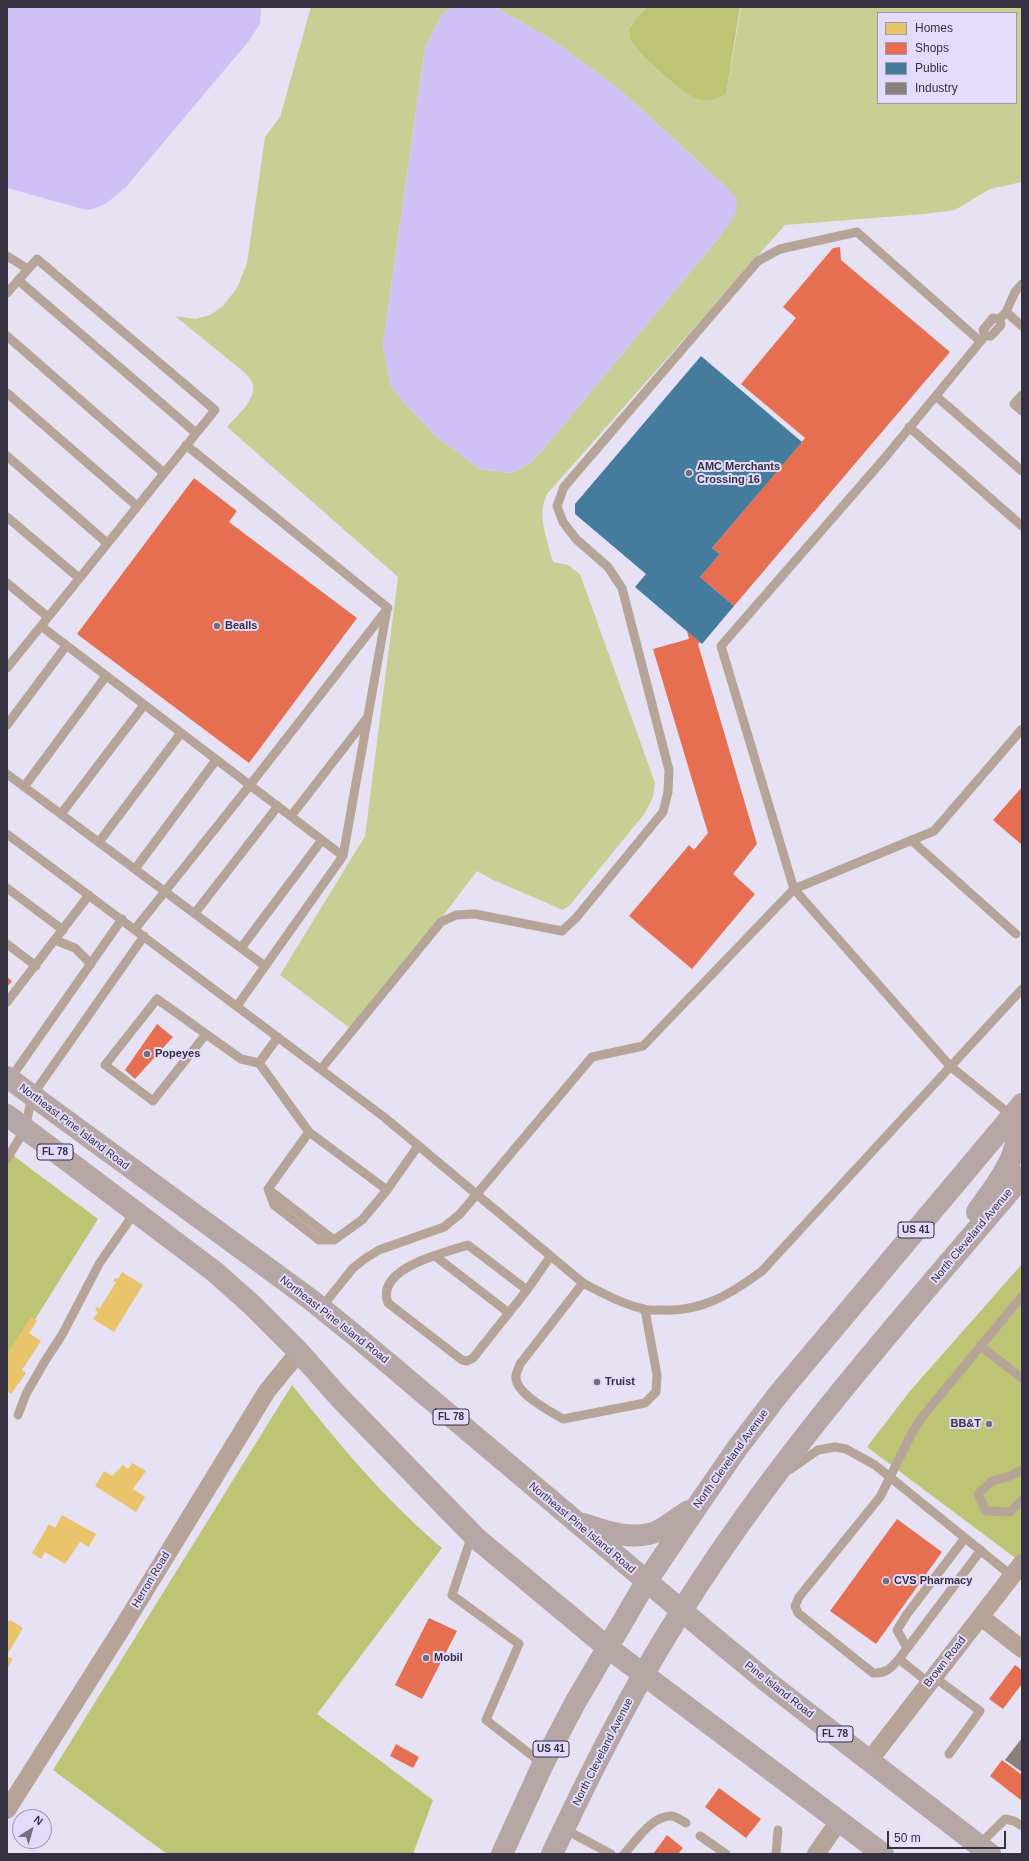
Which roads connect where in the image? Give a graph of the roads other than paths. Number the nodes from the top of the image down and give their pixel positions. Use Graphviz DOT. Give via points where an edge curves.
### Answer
graph roads {
  1 [pos="7,256"];
  2 [pos="28,269"];
  3 [pos="18,280"];
  4 [pos="1022,284"];
  5 [pos="7,293"];
  6 [pos="1003,316"];
  7 [pos="1022,326"];
  8 [pos="7,336"];
  9 [pos="983,338"];
  10 [pos="7,393"];
  11 [pos="1022,395"];
  12 [pos="936,396"];
  13 [pos="1022,410"];
  14 [pos="909,427"];
  15 [pos="196,433"];
  16 [pos="186,445"];
  17 [pos="7,456"];
  18 [pos="1022,471"];
  19 [pos="164,473"];
  20 [pos="137,506"];
  21 [pos="7,516"];
  22 [pos="1022,526"];
  23 [pos="107,543"];
  24 [pos="79,578"];
  25 [pos="7,583"];
  26 [pos="388,608"];
  27 [pos="48,617"];
  28 [pos="41,626"];
  29 [pos="66,646"];
  30 [pos="10,657"];
  31 [pos="7,668"];
  32 [pos="106,676"];
  33 [pos="144,705"];
  34 [pos="368,717"];
  35 [pos="7,725"];
  36 [pos="1022,729"];
  37 [pos="181,733"];
  38 [pos="216,760"];
  39 [pos="7,774"];
  40 [pos="250,785"];
  41 [pos="24,787"];
  42 [pos="278,806"];
  43 [pos="61,814"];
  44 [pos="291,816"];
  45 [pos="8,837"];
  46 [pos="322,840"];
  47 [pos="912,840"];
  48 [pos="99,842"];
  49 [pos="343,856"];
  50 [pos="135,869"];
  51 [pos="7,888"];
  52 [pos="794,889"];
  53 [pos="165,891"];
  54 [pos="89,895"];
  55 [pos="195,913"];
  56 [pos="122,919"];
  57 [pos="135,929"];
  58 [pos="63,930"];
  59 [pos="1016,934"];
  60 [pos="144,936"];
  61 [pos="55,940"];
  62 [pos="7,944"];
  63 [pos="241,948"];
  64 [pos="90,964"];
  65 [pos="36,966"];
  66 [pos="265,966"];
  67 [pos="1022,989"];
  68 [pos="7,1002"];
  69 [pos="237,1006"];
  70 [pos="206,1034"];
  71 [pos="278,1037"];
  72 [pos="259,1063"];
  73 [pos="950,1066"];
  74 [pos="321,1069"];
  75 [pos="8,1080"];
  76 [pos="32,1096"];
  77 [pos="1017,1110"];
  78 [pos="7,1115"];
  79 [pos="25,1128"];
  80 [pos="309,1132"];
  81 [pos="418,1146"];
  82 [pos="7,1158"];
  83 [pos="1022,1177"];
  84 [pos="387,1190"];
  85 [pos="476,1195"];
  86 [pos="135,1212"];
  87 [pos="435,1256"];
  88 [pos="550,1257"];
  89 [pos="583,1283"];
  90 [pos="527,1290"];
  91 [pos="921,1295"];
  92 [pos="1022,1296"];
  93 [pos="321,1308"];
  94 [pos="645,1310"];
  95 [pos="509,1313"];
  96 [pos="980,1346"];
  97 [pos="299,1352"];
  98 [pos="1022,1378"];
  99 [pos="18,1415"];
  100 [pos="1022,1470"];
  101 [pos="890,1478"];
  102 [pos="770,1483"];
  103 [pos="1022,1500"];
  104 [pos="698,1505"];
  105 [pos="574,1522"];
  106 [pos="472,1533"];
  107 [pos="965,1538"];
  108 [pos="981,1550"];
  109 [pos="1017,1569"];
  110 [pos="646,1582"];
  111 [pos="681,1611"];
  112 [pos="981,1618"];
  113 [pos="607,1647"];
  114 [pos="907,1648"];
  115 [pos="1022,1649"];
  116 [pos="899,1659"];
  117 [pos="644,1674"];
  118 [pos="931,1680"];
  119 [pos="949,1754"];
  120 [pos="869,1761"];
  121 [pos="543,1764"];
  122 [pos="7,1810"];
  123 [pos="839,1821"];
  124 [pos="686,1824"];
  125 [pos="1022,1826"];
  126 [pos="564,1829"];
  127 [pos="778,1830"];
  128 [pos="700,1836"];
  129 [pos="985,1850"];
  130 [pos="502,1854"];
  131 [pos="552,1854"];
  132 [pos="611,1854"];
  133 [pos="624,1854"];
  134 [pos="726,1854"];
  135 [pos="776,1854"];
  136 [pos="816,1854"];
  137 [pos="883,1854"];
  1 -- 2 [label="lane"];
  2 -- 3 [label="lane"];
  2 -- 15 [label="lane" via="37,259 215,410"];
  3 -- 5 [label="lane"];
  3 -- 15 [label="lane"];
  4 -- 6 [label="lane"];
  6 -- 7 [label="lane"];
  6 -- 9 [label="lane" via="993,318 983,330"];
  8 -- 19 [label="lane"];
  9 -- 12 [label="lane"];
  9 -- 74 [label="lane" via="857,232 780,249 758,261 564,487 557,506 576,539 608,567 622,588 669,770 668,792 663,812 576,918 562,931 474,914 456,915 441,922"];
  10 -- 20 [label="lane"];
  11 -- 13 [label="lane" via="1014,404"];
  12 -- 14 [label="lane"];
  12 -- 18 [label="lane"];
  14 -- 22 [label="lane"];
  14 -- 52 [label="lane" via="721,646"];
  15 -- 16 [label="lane"];
  16 -- 19 [label="lane"];
  16 -- 26 [label="lane"];
  17 -- 23 [label="lane"];
  19 -- 20 [label="lane"];
  20 -- 23 [label="lane"];
  21 -- 24 [label="lane"];
  23 -- 24 [label="lane"];
  24 -- 27 [label="lane"];
  25 -- 27 [label="lane"];
  26 -- 34 [label="lane"];
  26 -- 40 [label="lane"];
  27 -- 28 [label="lane"];
  28 -- 29 [label="lane"];
  28 -- 30 [label="lane"];
  29 -- 32 [label="lane"];
  29 -- 35 [label="lane"];
  30 -- 31 [label="lane"];
  32 -- 33 [label="lane"];
  32 -- 41 [label="lane"];
  33 -- 37 [label="lane"];
  33 -- 43 [label="lane"];
  34 -- 44 [label="lane"];
  34 -- 49 [label="lane"];
  36 -- 47 [label="lane" via="934,831"];
  37 -- 38 [label="lane"];
  37 -- 48 [label="lane"];
  38 -- 40 [label="lane"];
  38 -- 50 [label="lane"];
  39 -- 41 [label="lane"];
  40 -- 42 [label="lane"];
  40 -- 53 [label="lane"];
  41 -- 43 [label="lane"];
  42 -- 44 [label="lane"];
  42 -- 55 [label="lane"];
  43 -- 48 [label="lane"];
  44 -- 46 [label="lane"];
  45 -- 54 [label="lane"];
  46 -- 49 [label="lane"];
  46 -- 63 [label="lane"];
  47 -- 52 [label="lane"];
  47 -- 59 [label="lane"];
  48 -- 50 [label="lane"];
  49 -- 66 [label="lane"];
  50 -- 53 [label="lane"];
  51 -- 58 [label="lane"];
  52 -- 73 [label="lane"];
  52 -- 85 [label="lane" via="644,1046 592,1057"];
  53 -- 55 [label="lane"];
  53 -- 57 [label="lane"];
  54 -- 56 [label="lane"];
  54 -- 58 [label="lane"];
  55 -- 63 [label="lane"];
  56 -- 57 [label="lane"];
  56 -- 64 [label="lane"];
  57 -- 60 [label="lane"];
  58 -- 61 [label="lane"];
  60 -- 69 [label="lane"];
  60 -- 76 [label="lane"];
  61 -- 64 [label="lane" via="75,948"];
  61 -- 65 [label="lane"];
  62 -- 65 [label="lane"];
  63 -- 66 [label="lane"];
  64 -- 75 [label="lane"];
  65 -- 68 [label="lane"];
  66 -- 69 [label="lane"];
  67 -- 73 [label="lane"];
  69 -- 71 [label="lane"];
  70 -- 70 [label="lane" via="158,999 105,1065 153,1101"];
  70 -- 72 [label="lane" via="241,1059"];
  71 -- 72 [label="lane"];
  71 -- 74 [label="lane"];
  72 -- 80 [label="lane"];
  73 -- 77 [label="lane"];
  73 -- 94 [label="lane" via="762,1271 736,1290 709,1303 679,1311"];
  74 -- 81 [label="lane"];
  75 -- 76 [label="main road, Northeast Pine Island Road / FL 78"];
  76 -- 79 [label="lane"];
  76 -- 93 [label="main road, Northeast Pine Island Road / FL 78"];
  77 -- 91 [label="main road" via="1018,1141 1013,1157"];
  77 -- 104 [label="main road, North Cleveland Avenue / US 41" via="781,1391"];
  78 -- 79 [label="main road, FL 78"];
  79 -- 82 [label="lane"];
  79 -- 86 [label="main road, FL 78"];
  80 -- 84 [label="lane"];
  80 -- 84 [label="lane" via="268,1188 274,1205 319,1240 334,1240 362,1220"];
  81 -- 84 [label="lane"];
  81 -- 85 [label="lane"];
  83 -- 91 [label="main road, North Cleveland Avenue"];
  85 -- 88 [label="lane"];
  85 -- 93 [label="lane" via="460,1214 444,1227 379,1250 366,1258 353,1268"];
  86 -- 97 [label="main road, FL 78" via="215,1272"];
  86 -- 99 [label="lane" via="99,1264 62,1335 26,1394"];
  87 -- 90 [label="lane" via="468,1245"];
  87 -- 95 [label="lane"];
  87 -- 95 [label="lane" via="407,1267 394,1277 385,1295 388,1303 462,1360 467,1361 473,1358"];
  88 -- 89 [label="lane"];
  88 -- 90 [label="lane"];
  89 -- 94 [label="lane"];
  89 -- 94 [label="lane" via="520,1364 516,1377 519,1388 539,1405 563,1419 645,1403 656,1392 657,1375"];
  90 -- 95 [label="lane"];
  91 -- 102 [label="main road, North Cleveland Avenue" via="838,1393"];
  92 -- 96 [label="lane"];
  93 -- 105 [label="main road, Northeast Pine Island Road / FL 78"];
  96 -- 98 [label="lane"];
  96 -- 101 [label="lane" via="923,1416"];
  97 -- 106 [label="main road, FL 78" via="338,1397"];
  97 -- 122 [label="street, Herron Road" via="268,1390"];
  100 -- 103 [label="lane" via="992,1481 978,1494 986,1511 1010,1512"];
  101 -- 102 [label="lane" via="846,1449 834,1447 818,1450"];
  101 -- 107 [label="lane"];
  101 -- 116 [label="lane" via="880,1497 799,1597 795,1606 798,1613 874,1673 888,1671"];
  102 -- 111 [label="main road, North Cleveland Avenue"];
  104 -- 105 [label="main road" via="658,1530 636,1535 610,1533"];
  104 -- 110 [label="main road, North Cleveland Avenue / US 41"];
  105 -- 110 [label="main road, Northeast Pine Island Road / FL 78"];
  106 -- 113 [label="main road, FL 78"];
  106 -- 121 [label="lane" via="452,1595 519,1644 486,1720"];
  107 -- 108 [label="lane"];
  107 -- 114 [label="lane" via="907,1614 898,1630"];
  108 -- 109 [label="lane"];
  108 -- 114 [label="lane"];
  109 -- 112 [label="street, Brown Road"];
  110 -- 111 [label="main road, Pine Island Road / FL 78"];
  110 -- 113 [label="main road, North Cleveland Avenue / US 41"];
  111 -- 117 [label="main road, North Cleveland Avenue"];
  111 -- 120 [label="main road, Pine Island Road / FL 78"];
  112 -- 115 [label="street"];
  112 -- 118 [label="street, Brown Road"];
  113 -- 117 [label="main road, FL 78"];
  113 -- 121 [label="main road, North Cleveland Avenue / US 41"];
  114 -- 116 [label="lane"];
  116 -- 118 [label="lane"];
  117 -- 123 [label="main road, FL 78"];
  117 -- 126 [label="main road, North Cleveland Avenue" via="598,1758"];
  118 -- 119 [label="lane" via="980,1711"];
  118 -- 120 [label="street, Brown Road"];
  120 -- 129 [label="main road, Pine Island Road / FL 78"];
  121 -- 130 [label="main road, North Cleveland Avenue / US 41"];
  123 -- 136 [label="street"];
  123 -- 137 [label="main road, FL 78"];
  124 -- 133 [label="lane" via="674,1816 661,1817"];
  125 -- 129 [label="lane" via="1005,1819"];
  126 -- 131 [label="main road, North Cleveland Avenue"];
  126 -- 132 [label="lane"];
  127 -- 135 [label="lane"];
  128 -- 134 [label="lane"];
}
